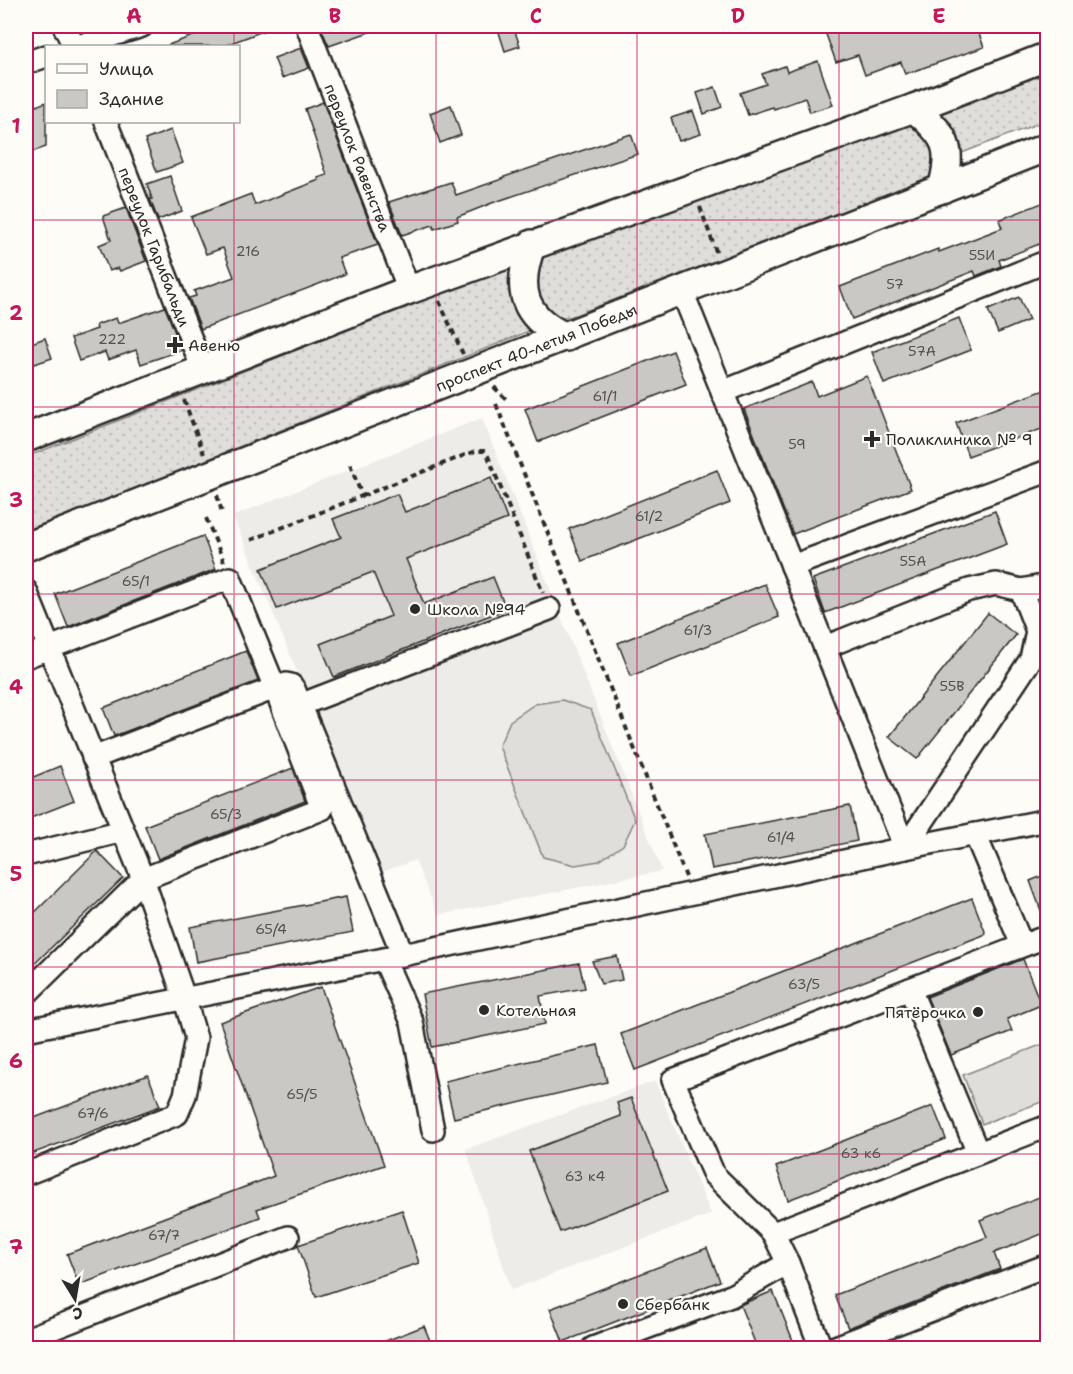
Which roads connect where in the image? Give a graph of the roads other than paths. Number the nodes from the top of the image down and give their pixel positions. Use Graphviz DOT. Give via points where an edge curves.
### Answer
graph roads {
  1 [pos="64,26"];
  2 [pos="142,26"];
  3 [pos="307,26"];
  4 [pos="75,45"];
  5 [pos="79,45"];
  6 [pos="45,56"];
  7 [pos="1047,56"];
  8 [pos="26,63"];
  9 [pos="914,108"];
  10 [pos="106,123"];
  11 [pos="1047,147"];
  12 [pos="942,189"];
  13 [pos="532,244"];
  14 [pos="1047,261"];
  15 [pos="420,286"];
  16 [pos="682,291"];
  17 [pos="566,337"];
  18 [pos="203,370"];
  19 [pos="722,392"];
  20 [pos="26,438"];
  21 [pos="1047,471"];
  22 [pos="26,547"];
  23 [pos="792,566"];
  24 [pos="1047,585"];
  25 [pos="1021,590"];
  26 [pos="26,591"];
  27 [pos="549,609"];
  28 [pos="825,647"];
  29 [pos="48,648"];
  30 [pos="26,657"];
  31 [pos="274,688"];
  32 [pos="292,708"];
  33 [pos="93,758"];
  34 [pos="1047,820"];
  35 [pos="123,831"];
  36 [pos="975,834"];
  37 [pos="905,848"];
  38 [pos="26,855"];
  39 [pos="142,879"];
  40 [pos="1047,936"];
  41 [pos="1022,945"];
  42 [pos="393,957"];
  43 [pos="910,989"];
  44 [pos="26,994"];
  45 [pos="185,1000"];
  46 [pos="26,1030"];
  47 [pos="1047,1126"];
  48 [pos="433,1130"];
  49 [pos="978,1153"];
  50 [pos="26,1174"];
  51 [pos="773,1233"];
  52 [pos="288,1237"];
  53 [pos="788,1263"];
  54 [pos="1047,1265"];
  55 [pos="26,1339"];
  56 [pos="593,1348"];
  57 [pos="821,1348"];
  58 [pos="832,1348"];
  1 -- 4 [label="street"];
  2 -- 5 [label="street"];
  3 -- 15 [label="street, переулок Равенства"];
  6 -- 8 [label="street"];
  7 -- 9 [label="main road"];
  9 -- 12 [label="main road" via="933,125 946,147 948,158"];
  9 -- 13 [label="main road"];
  10 -- 18 [label="street, переулок Гарибальди"];
  11 -- 12 [label="main road, проспект 40-летия Победы"];
  12 -- 16 [label="main road, проспект 40-летия Победы"];
  13 -- 15 [label="main road"];
  13 -- 17 [label="main road" via="523,272 526,300 543,323"];
  14 -- 19 [label="street"];
  15 -- 18 [label="main road"];
  16 -- 17 [label="main road, проспект 40-летия Победы"];
  16 -- 19 [label="street"];
  17 -- 22 [label="main road, проспект 40-летия Победы"];
  18 -- 20 [label="main road"];
  19 -- 23 [label="street"];
  21 -- 23 [label="street"];
  23 -- 28 [label="street"];
  24 -- 25 [label="street"];
  25 -- 28 [label="street" via="996,584 969,590"];
  25 -- 37 [label="street" via="1037,631 1031,659"];
  26 -- 29 [label="street"];
  27 -- 32 [label="street"];
  28 -- 37 [label="street"];
  29 -- 30 [label="street"];
  29 -- 31 [label="street" via="230,578"];
  29 -- 33 [label="street"];
  31 -- 32 [label="street"];
  31 -- 33 [label="street"];
  32 -- 39 [label="street" via="322,809"];
  32 -- 42 [label="street"];
  33 -- 35 [label="street"];
  34 -- 36 [label="street"];
  35 -- 38 [label="street"];
  35 -- 39 [label="street"];
  36 -- 37 [label="street"];
  36 -- 41 [label="street"];
  37 -- 42 [label="street"];
  39 -- 44 [label="street"];
  39 -- 45 [label="street"];
  40 -- 41 [label="street"];
  41 -- 43 [label="street"];
  42 -- 45 [label="street"];
  42 -- 48 [label="street" via="412,1022"];
  43 -- 49 [label="street"];
  43 -- 51 [label="street" via="673,1080 714,1175"];
  45 -- 46 [label="street"];
  45 -- 50 [label="street" via="196,1038 185,1095 177,1114"];
  47 -- 49 [label="street"];
  49 -- 51 [label="street"];
  51 -- 53 [label="street"];
  52 -- 55 [label="street"];
  53 -- 56 [label="street" via="731,1296"];
  53 -- 57 [label="street"];
  54 -- 58 [label="street"];
}
